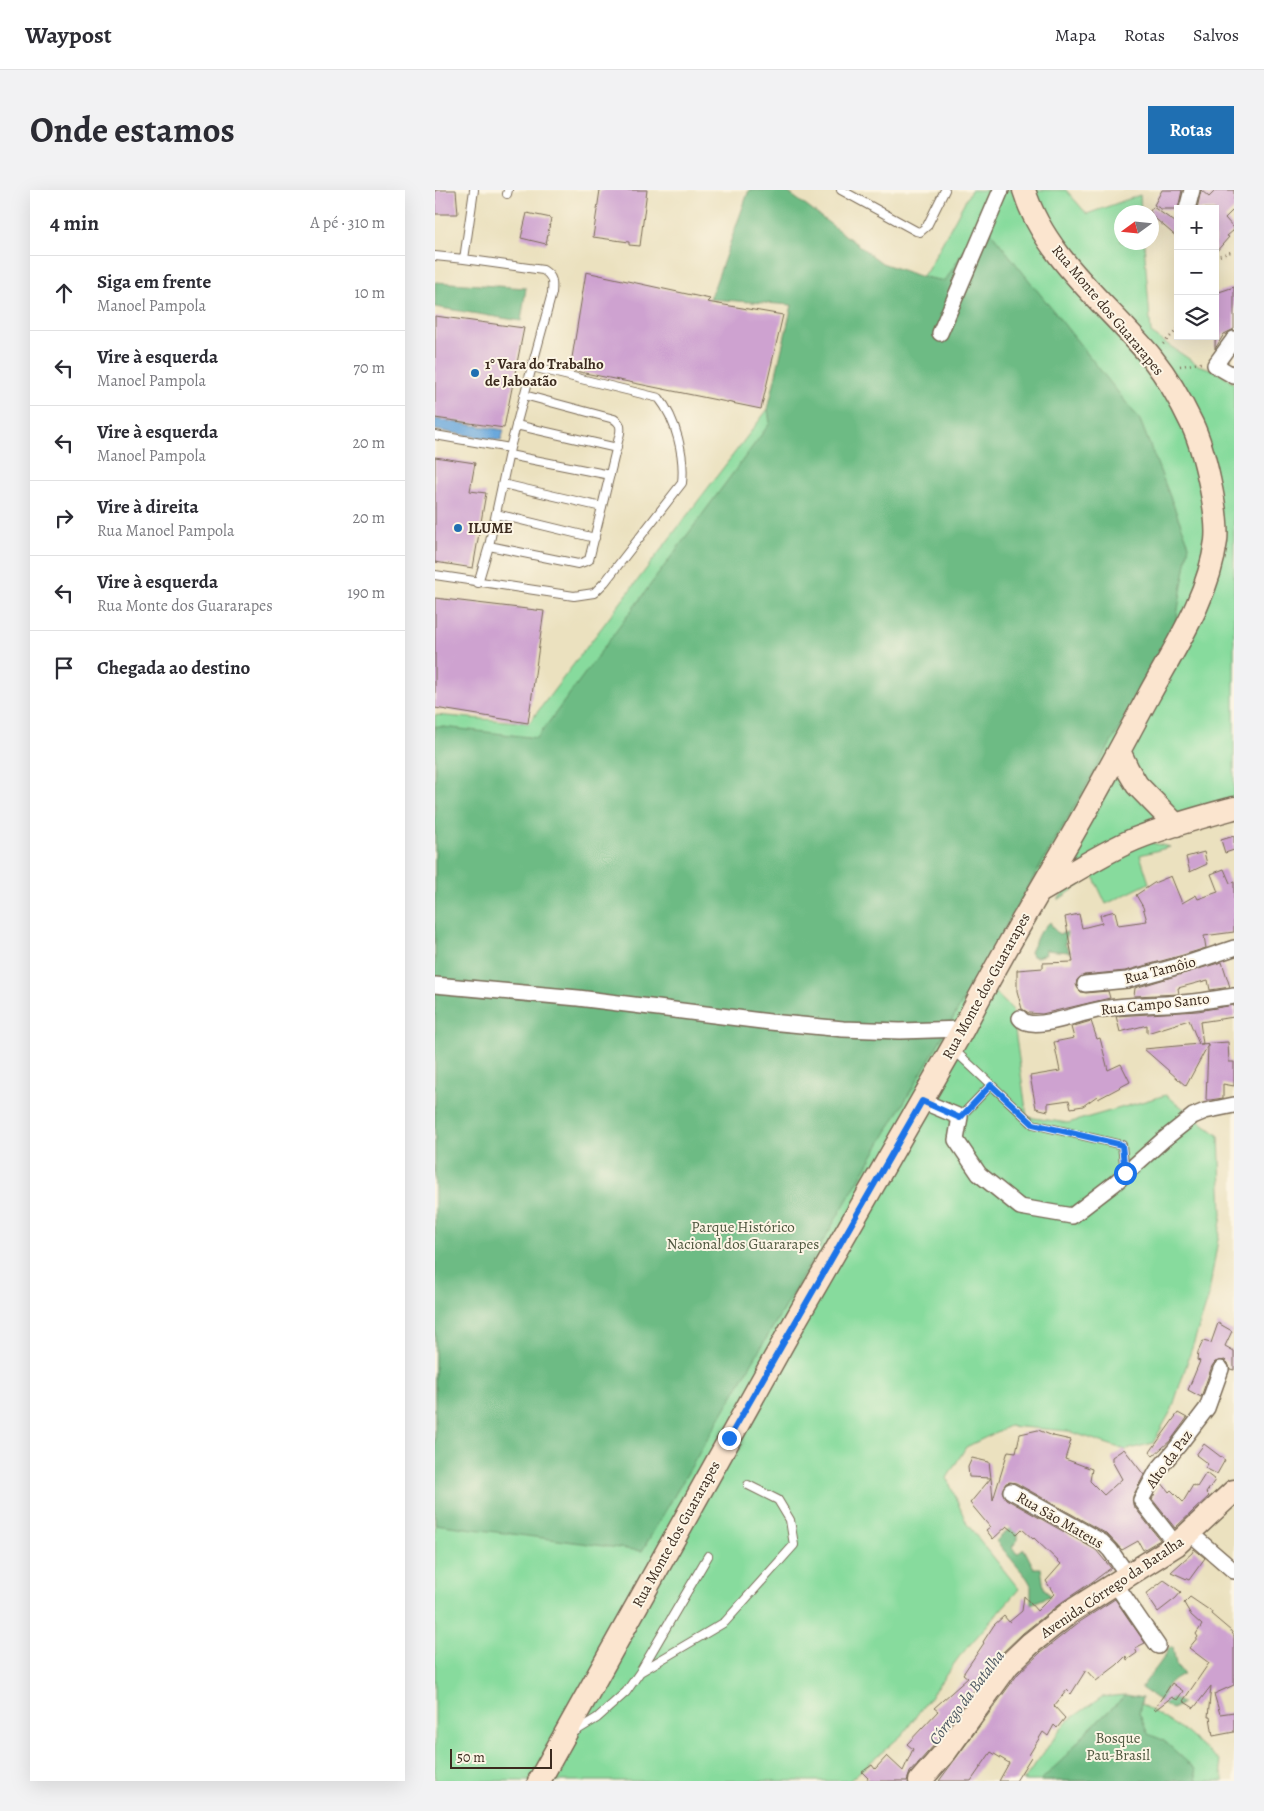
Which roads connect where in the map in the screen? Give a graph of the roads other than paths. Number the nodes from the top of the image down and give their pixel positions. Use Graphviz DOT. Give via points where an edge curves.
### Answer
graph roads {
  1 [pos="474,190"];
  2 [pos="841,190"];
  3 [pos="945,190"];
  4 [pos="1001,190"];
  5 [pos="1024,190"];
  6 [pos="1192,190"];
  7 [pos="1188,205"];
  8 [pos="435,256"];
  9 [pos="464,259"];
  10 [pos="940,333"];
  11 [pos="1234,339"];
  12 [pos="532,367"];
  13 [pos="1234,376"];
  14 [pos="524,395"];
  15 [pos="516,425"];
  16 [pos="435,435"];
  17 [pos="617,448"];
  18 [pos="509,452"];
  19 [pos="610,475"];
  20 [pos="503,484"];
  21 [pos="602,507"];
  22 [pos="496,514"];
  23 [pos="595,538"];
  24 [pos="489,546"];
  25 [pos="435,575"];
  26 [pos="478,582"];
  27 [pos="1119,751"];
  28 [pos="1234,808"];
  29 [pos="1176,825"];
  30 [pos="1037,894"];
  31 [pos="1234,948"];
  32 [pos="1085,984"];
  33 [pos="435,985"];
  34 [pos="1234,996"];
  35 [pos="1020,1018"];
  36 [pos="963,1029"];
  37 [pos="952,1048"];
  38 [pos="991,1085"];
  39 [pos="922,1101"];
  40 [pos="1234,1104"];
  41 [pos="960,1118"];
  42 [pos="1125,1173"];
  43 [pos="1221,1368"];
  44 [pos="748,1485"];
  45 [pos="1011,1491"];
  46 [pos="1234,1491"];
  47 [pos="1183,1539"];
  48 [pos="708,1556"];
  49 [pos="1234,1571"];
  50 [pos="1121,1578"];
  51 [pos="1158,1646"];
  52 [pos="640,1672"];
  53 [pos="562,1739"];
  54 [pos="539,1781"];
  55 [pos="920,1781"];
  1 -- 9 [label="lane"];
  2 -- 3 [label="lane" via="921,232"];
  4 -- 10 [label="street"];
  5 -- 27 [label="main road, Rua Monte dos Guararapes" via="1044,231 1067,264 1161,370 1194,427 1211,487 1216,540 1199,602"];
  6 -- 7 [label="street"];
  8 -- 9 [label="lane"];
  9 -- 12 [label="lane" via="543,270 549,274 553,281 552,293"];
  11 -- 13 [label="street" via="1215,365"];
  12 -- 14 [label="lane"];
  12 -- 26 [label="lane" via="659,398 671,419 677,440 682,483 594,593 574,596"];
  14 -- 15 [label="lane"];
  14 -- 17 [label="lane" via="614,419 621,428"];
  15 -- 17 [label="lane"];
  15 -- 18 [label="lane"];
  16 -- 18 [label="lane"];
  17 -- 19 [label="lane"];
  18 -- 19 [label="lane"];
  18 -- 20 [label="lane"];
  19 -- 21 [label="lane"];
  20 -- 21 [label="lane"];
  20 -- 22 [label="lane"];
  21 -- 23 [label="lane"];
  22 -- 23 [label="lane"];
  22 -- 24 [label="lane"];
  23 -- 24 [label="lane" via="589,560 578,564"];
  24 -- 26 [label="lane"];
  25 -- 26 [label="lane"];
  27 -- 29 [label="main road" via="1137,784"];
  27 -- 30 [label="main road, Rua Monte dos Guararapes"];
  28 -- 29 [label="main road"];
  29 -- 30 [label="main road" via="1118,847"];
  30 -- 36 [label="main road, Rua Monte dos Guararapes"];
  31 -- 32 [label="street, Rua Tamôio" via="1127,980"];
  33 -- 36 [label="street" via="843,1029"];
  34 -- 35 [label="street, Rua Campo Santo" via="1118,1006 1048,1023 1029,1024"];
  36 -- 37 [label="main road, Rua Monte dos Guararapes"];
  37 -- 38 [label="lane"];
  37 -- 39 [label="main road, Rua Monte dos Guararapes"];
  38 -- 41 [label="lane"];
  38 -- 42 [label="lane" via="1033,1124 1122,1145"];
  39 -- 41 [label="street"];
  39 -- 53 [label="main road, Rua Monte dos Guararapes"];
  40 -- 42 [label="street" via="1193,1116"];
  41 -- 42 [label="street" via="956,1140 974,1167 1020,1207 1072,1216"];
  43 -- 47 [label="street, Alto da Paz" via="1207,1408 1157,1471 1141,1500"];
  44 -- 52 [label="lane" via="778,1500 790,1520 794,1545 725,1622"];
  45 -- 50 [label="street, Rua São Mateus" via="1102,1542 1110,1550"];
  46 -- 47 [label="main road, Avenida Córrego da Batalha"];
  47 -- 49 [label="street"];
  47 -- 50 [label="main road, Avenida Córrego da Batalha"];
  48 -- 52 [label="lane"];
  50 -- 51 [label="street, Rua São Mateus"];
  50 -- 55 [label="main road, Avenida Córrego da Batalha" via="1070,1612 1008,1665 946,1751"];
  52 -- 53 [label="lane" via="626,1692 597,1718"];
  53 -- 54 [label="main road, Rua Monte dos Guararapes"];
}
